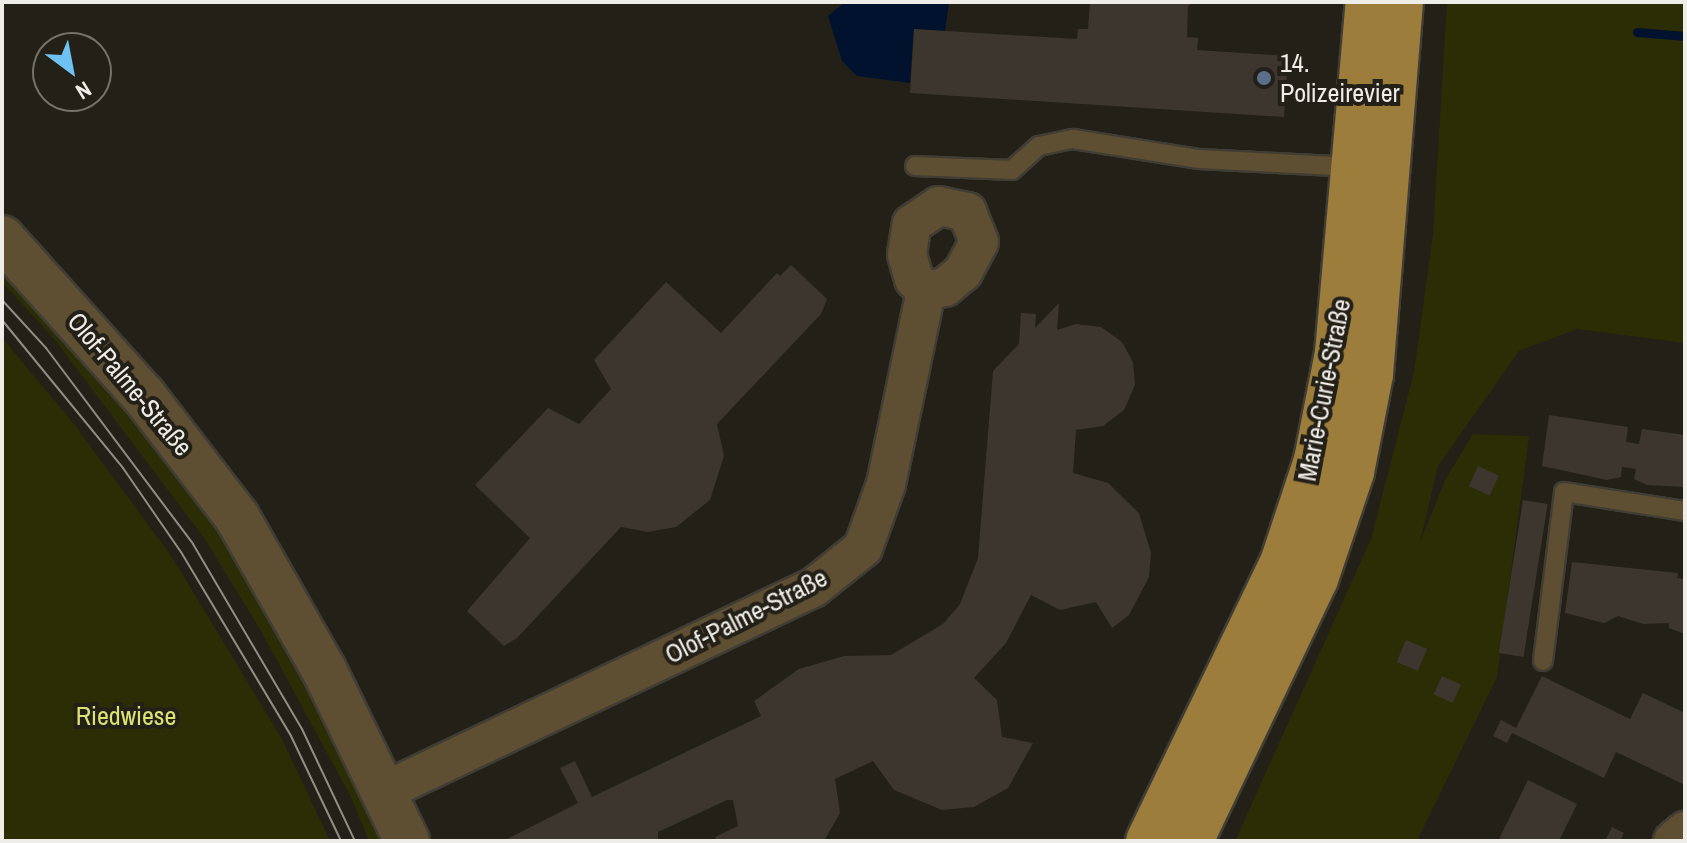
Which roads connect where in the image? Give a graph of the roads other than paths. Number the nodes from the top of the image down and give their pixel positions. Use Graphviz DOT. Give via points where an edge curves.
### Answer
graph roads {
  1 [pos="1368,2"];
  2 [pos="1401,2"];
  3 [pos="915,166"];
  4 [pos="1354,167"];
  5 [pos="2,238"];
  6 [pos="926,291"];
  7 [pos="1685,511"];
  8 [pos="1543,661"];
  9 [pos="385,791"];
  10 [pos="1685,831"];
  11 [pos="407,841"];
  12 [pos="1148,841"];
  13 [pos="1191,841"];
  14 [pos="1673,841"];
  1 -- 4 [label="main road, Marie-Curie-Straße"];
  2 -- 13 [label="main road, Marie-Curie-Straße" via="1371,374 1352,472 1316,579"];
  3 -- 4 [label="lane" via="1012,170 1039,146 1073,139 1199,159"];
  4 -- 12 [label="main road, Marie-Curie-Straße" via="1337,353 1316,460 1282,563"];
  5 -- 9 [label="street, Olof-Palme-Straße" via="144,396 237,517"];
  6 -- 9 [label="street, Olof-Palme-Straße" via="886,484 863,548 813,588"];
  7 -- 8 [label="lane" via="1564,492"];
  9 -- 11 [label="street, Olof-Palme-Straße"];
  10 -- 14 [label="street"];
}
